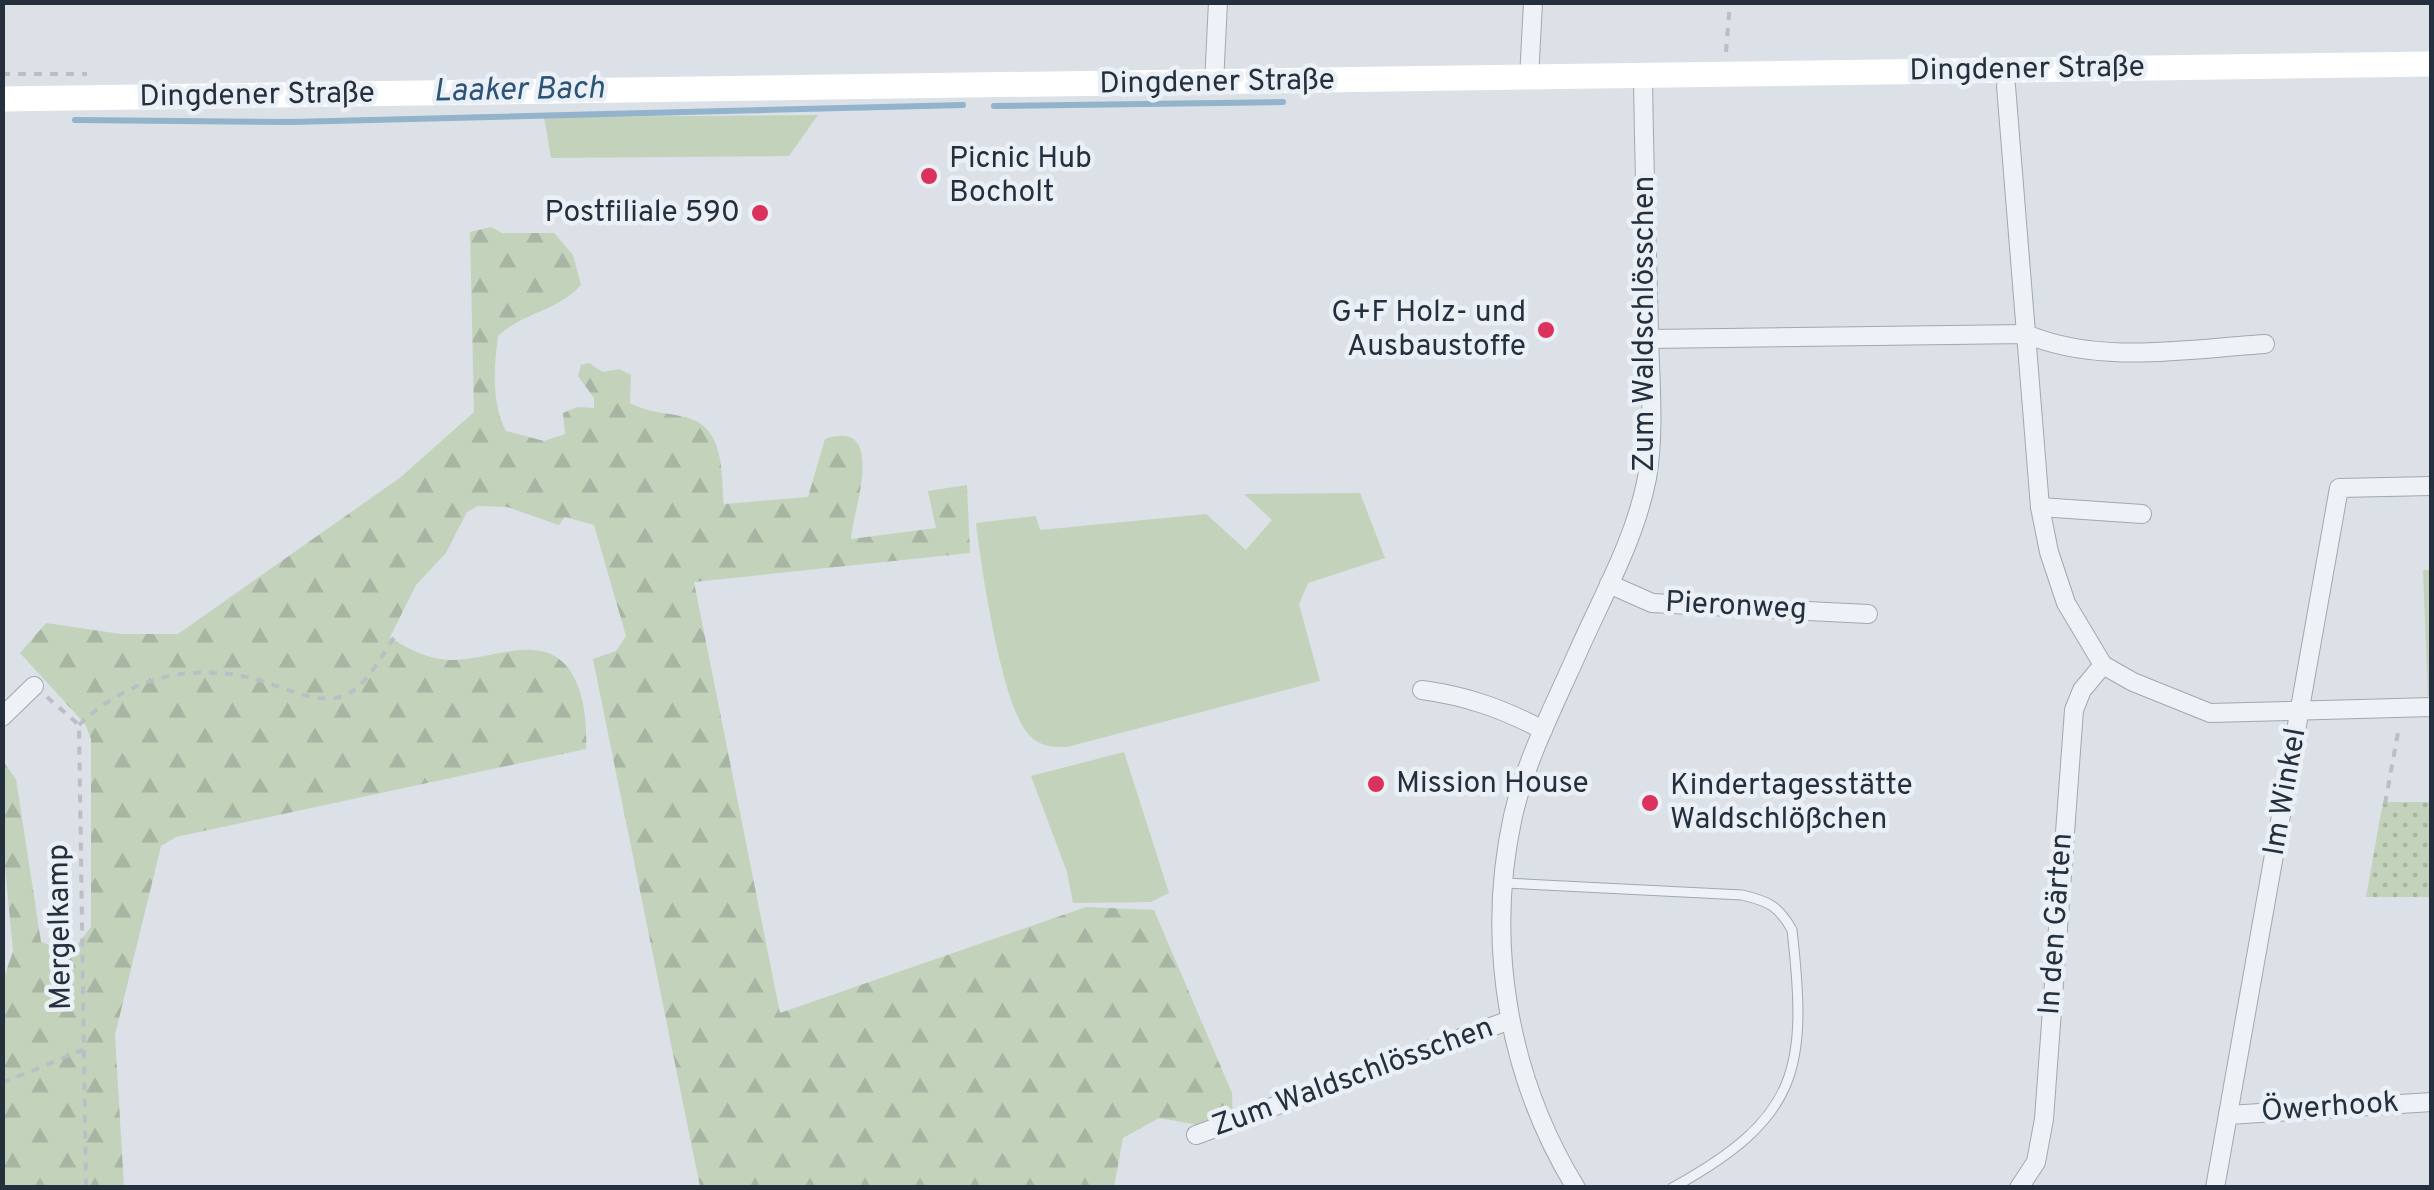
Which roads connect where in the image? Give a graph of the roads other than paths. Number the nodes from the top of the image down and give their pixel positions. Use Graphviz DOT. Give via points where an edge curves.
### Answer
graph roads {
  1 [pos="1218,2"];
  2 [pos="1534,2"];
  3 [pos="2432,64"];
  4 [pos="1643,77"];
  5 [pos="1530,78"];
  6 [pos="1214,83"];
  7 [pos="2006,86"];
  8 [pos="2,98"];
  9 [pos="2026,334"];
  10 [pos="1649,339"];
  11 [pos="2265,344"];
  12 [pos="2432,486"];
  13 [pos="2040,507"];
  14 [pos="2142,514"];
  15 [pos="1609,584"];
  16 [pos="1868,614"];
  17 [pos="2102,665"];
  18 [pos="34,686"];
  19 [pos="1422,690"];
  20 [pos="2432,707"];
  21 [pos="2301,710"];
  22 [pos="2,717"];
  23 [pos="1544,730"];
  24 [pos="1502,883"];
  25 [pos="1510,1020"];
  26 [pos="2432,1102"];
  27 [pos="2228,1115"];
  28 [pos="1196,1135"];
  29 [pos="1576,1188"];
  30 [pos="1672,1188"];
  31 [pos="2019,1188"];
  32 [pos="2215,1188"];
  1 -- 6 [label="street"];
  2 -- 5 [label="street"];
  3 -- 4 [label="main road, Dingdener Straße"];
  4 -- 5 [label="main road, Dingdener Straße"];
  4 -- 10 [label="street, Zum Waldschlösschen"];
  5 -- 6 [label="main road, Dingdener Straße"];
  6 -- 8 [label="main road, Dingdener Straße"];
  7 -- 9 [label="street"];
  9 -- 10 [label="street"];
  9 -- 11 [label="street" via="2120,353"];
  9 -- 13 [label="street"];
  10 -- 15 [label="street, Zum Waldschlösschen" via="1647,476"];
  12 -- 21 [label="street, Im Winkel" via="2339,488"];
  13 -- 14 [label="street"];
  13 -- 17 [label="street" via="2066,603"];
  15 -- 16 [label="street, Pieronweg" via="1652,602"];
  15 -- 23 [label="street, Zum Waldschlösschen"];
  17 -- 21 [label="street" via="2210,713"];
  17 -- 31 [label="street, In den Gärten" via="2074,710 2044,1120 2036,1162"];
  18 -- 22 [label="street"];
  19 -- 23 [label="street" via="1506,710"];
  20 -- 21 [label="street"];
  21 -- 27 [label="street, Im Winkel"];
  23 -- 24 [label="street, Zum Waldschlösschen" via="1514,813"];
  24 -- 25 [label="street, Zum Waldschlösschen"];
  24 -- 30 [label="lane" via="1742,895 1768,901 1787,921 1796,958 1794,1071 1784,1097 1725,1157"];
  25 -- 28 [label="street, Zum Waldschlösschen"];
  25 -- 29 [label="street, Zum Waldschlösschen" via="1521,1066"];
  26 -- 27 [label="street, Öwerhook"];
  27 -- 32 [label="street, Im Winkel"];
}
